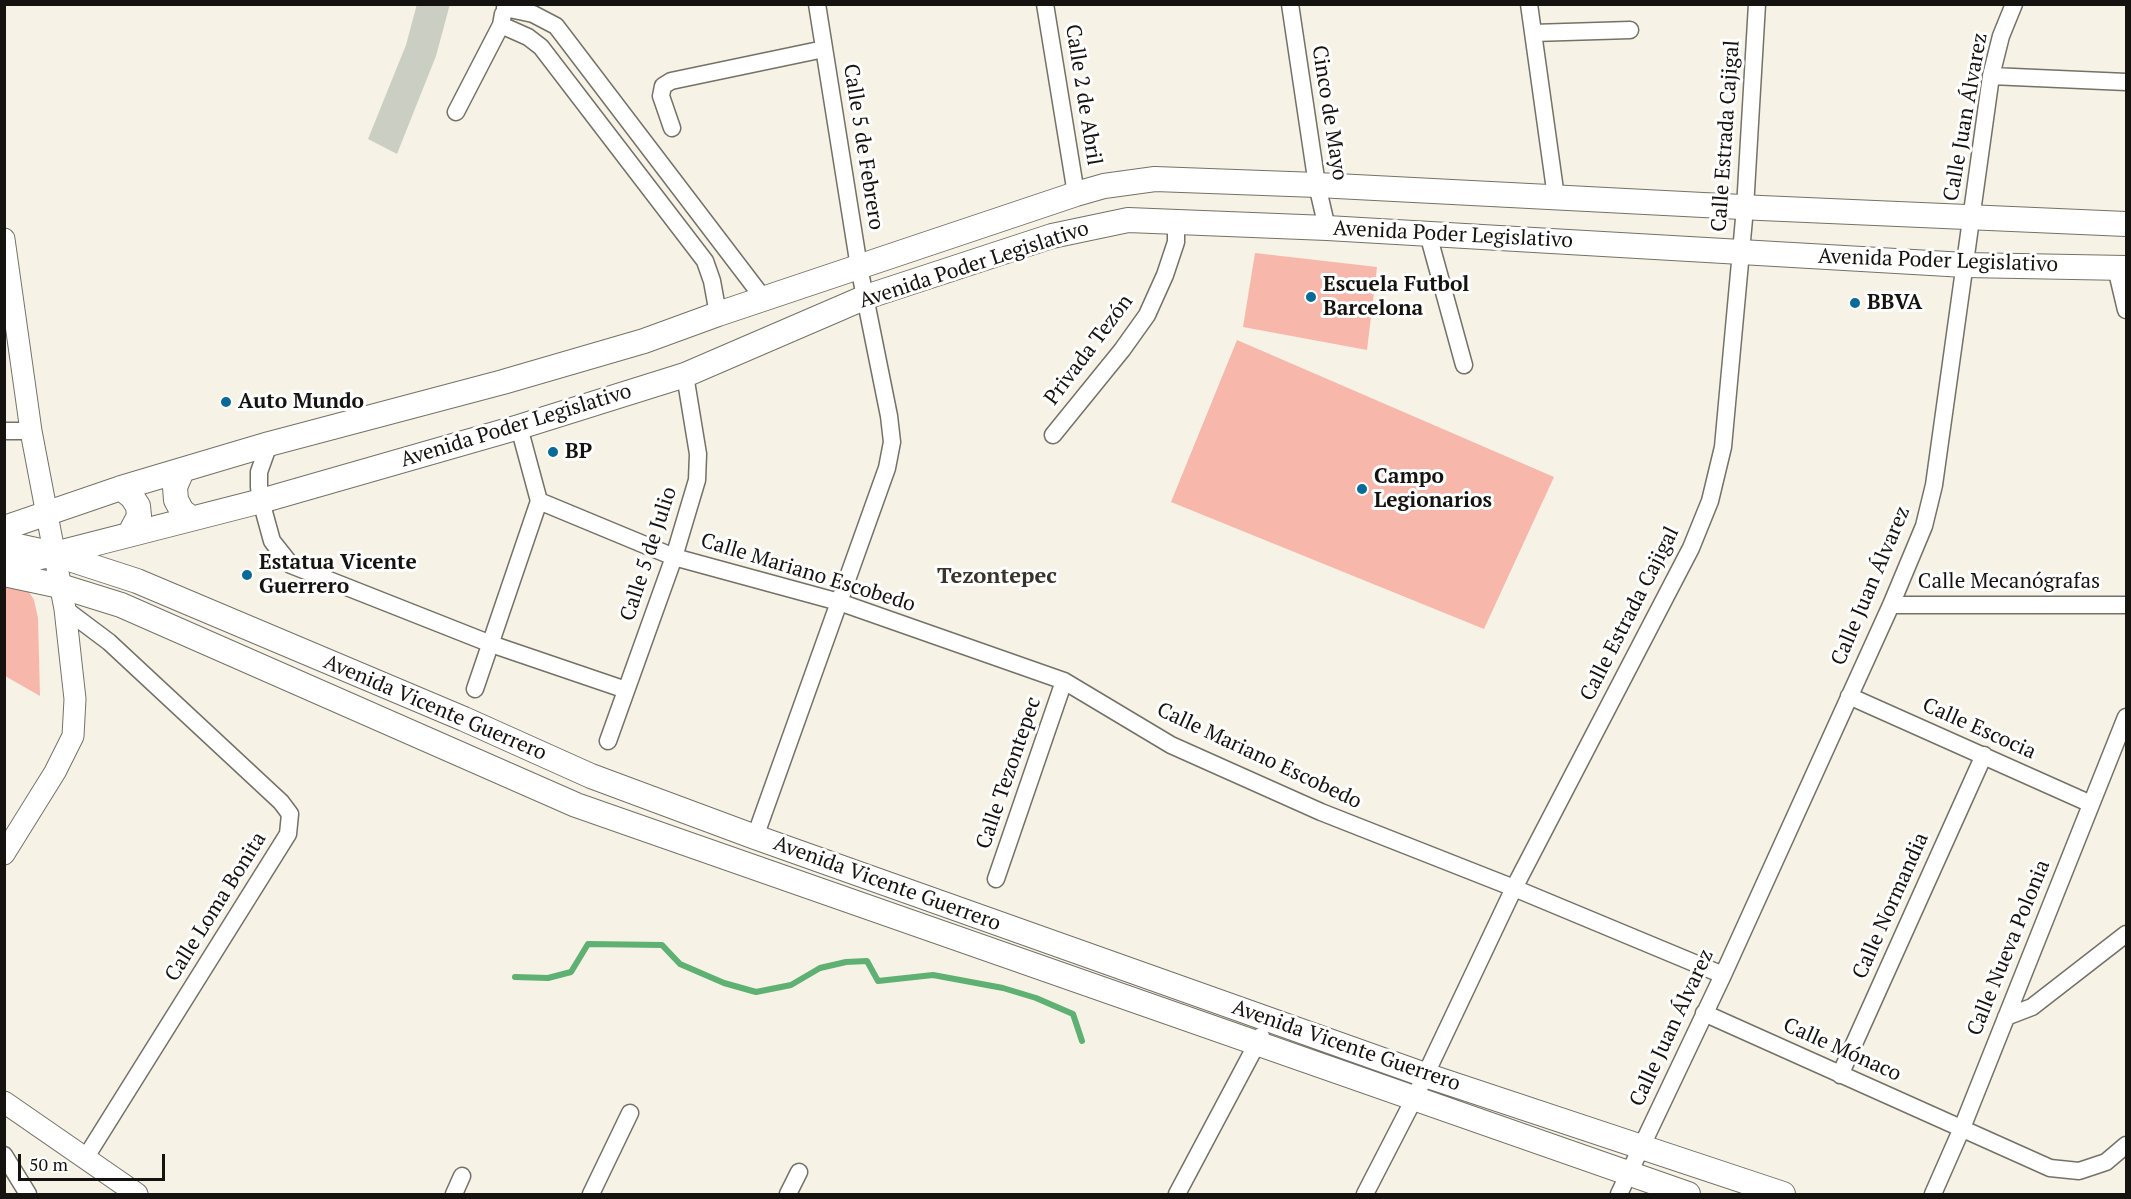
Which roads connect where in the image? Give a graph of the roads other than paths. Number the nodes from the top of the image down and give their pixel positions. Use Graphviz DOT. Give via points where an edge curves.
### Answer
graph roads {
  1 [pos="817,4"];
  2 [pos="1045,4"];
  3 [pos="1290,4"];
  4 [pos="1529,4"];
  5 [pos="1757,4"];
  6 [pos="2014,4"];
  7 [pos="505,7"];
  8 [pos="501,25"];
  9 [pos="1630,30"];
  10 [pos="1533,33"];
  11 [pos="824,49"];
  12 [pos="1991,76"];
  13 [pos="2127,82"];
  14 [pos="456,112"];
  15 [pos="672,128"];
  16 [pos="1317,185"];
  17 [pos="1076,194"];
  18 [pos="1556,197"];
  19 [pos="1745,208"];
  20 [pos="1971,219"];
  21 [pos="1176,221"];
  22 [pos="2127,224"];
  23 [pos="1327,228"];
  24 [pos="1428,234"];
  25 [pos="4,239"];
  26 [pos="1740,252"];
  27 [pos="1965,265"];
  28 [pos="859,267"];
  29 [pos="2121,268"];
  30 [pos="866,297"];
  31 [pos="764,299"];
  32 [pos="2127,310"];
  33 [pos="718,314"];
  34 [pos="1464,365"];
  35 [pos="685,375"];
  36 [pos="519,427"];
  37 [pos="4,430"];
  38 [pos="31,431"];
  39 [pos="1053,435"];
  40 [pos="269,444"];
  41 [pos="182,471"];
  42 [pos="121,488"];
  43 [pos="261,501"];
  44 [pos="539,501"];
  45 [pos="46,513"];
  46 [pos="192,518"];
  47 [pos="4,528"];
  48 [pos="130,533"];
  49 [pos="4,543"];
  50 [pos="54,554"];
  51 [pos="674,557"];
  52 [pos="4,565"];
  53 [pos="4,574"];
  54 [pos="63,597"];
  55 [pos="839,602"];
  56 [pos="1892,605"];
  57 [pos="2127,605"];
  58 [pos="491,644"];
  59 [pos="1064,681"];
  60 [pos="475,688"];
  61 [pos="626,690"];
  62 [pos="1850,696"];
  63 [pos="2127,717"];
  64 [pos="608,741"];
  65 [pos="1984,755"];
  66 [pos="2091,804"];
  67 [pos="755,837"];
  68 [pos="4,854"];
  69 [pos="996,879"];
  70 [pos="1514,888"];
  71 [pos="2127,934"];
  72 [pos="1722,975"];
  73 [pos="1704,1013"];
  74 [pos="2006,1017"];
  75 [pos="1268,1019"];
  76 [pos="1257,1045"];
  77 [pos="1425,1075"];
  78 [pos="1840,1075"];
  79 [pos="1414,1099"];
  80 [pos="4,1102"];
  81 [pos="630,1113"];
  82 [pos="1962,1128"];
  83 [pos="2127,1145"];
  84 [pos="1642,1146"];
  85 [pos="4,1155"];
  86 [pos="86,1157"];
  87 [pos="799,1172"];
  88 [pos="462,1176"];
  89 [pos="1624,1184"];
  90 [pos="28,1194"];
  91 [pos="137,1194"];
  92 [pos="454,1194"];
  93 [pos="591,1194"];
  94 [pos="788,1194"];
  95 [pos="1178,1194"];
  96 [pos="1365,1194"];
  97 [pos="1688,1194"];
  98 [pos="1782,1194"];
  99 [pos="1933,1194"];
  1 -- 11 [label="street, Calle 5 de Febrero"];
  2 -- 17 [label="street, Calle 2 de Abril"];
  3 -- 16 [label="street, Cinco de Mayo"];
  4 -- 10 [label="street"];
  5 -- 19 [label="street, Calle Estrada Cajigal"];
  6 -- 12 [label="street, Calle Juan Álvarez"];
  7 -- 8 [label="street"];
  7 -- 31 [label="street" via="533,14 556,26"];
  8 -- 14 [label="street"];
  8 -- 33 [label="street" via="541,47 705,261"];
  9 -- 10 [label="street"];
  10 -- 18 [label="street"];
  11 -- 15 [label="street" via="671,81 663,86 661,96"];
  11 -- 28 [label="street, Calle 5 de Febrero"];
  12 -- 13 [label="street"];
  12 -- 20 [label="street, Calle Juan Álvarez"];
  16 -- 17 [label="main road, Avenida Poder Legislativo" via="1155,179"];
  16 -- 18 [label="main road, Avenida Poder Legislativo"];
  16 -- 23 [label="street, Cinco de Mayo"];
  17 -- 28 [label="main road, Avenida Poder Legislativo"];
  18 -- 19 [label="main road, Avenida Poder Legislativo"];
  19 -- 20 [label="main road, Avenida Poder Legislativo"];
  19 -- 26 [label="street, Calle Estrada Cajigal"];
  20 -- 22 [label="main road, Avenida Poder Legislativo"];
  20 -- 27 [label="street, Calle Juan Álvarez"];
  21 -- 23 [label="main road, Avenida Poder Legislativo"];
  21 -- 30 [label="main road, Avenida Poder Legislativo" via="1128,220 1052,236"];
  21 -- 39 [label="street, Privada Tezón" via="1176,242 1147,315"];
  23 -- 24 [label="main road, Avenida Poder Legislativo"];
  24 -- 26 [label="main road, Avenida Poder Legislativo"];
  24 -- 34 [label="street"];
  25 -- 38 [label="street"];
  26 -- 27 [label="main road, Avenida Poder Legislativo"];
  26 -- 70 [label="street, Calle Estrada Cajigal" via="1723,447 1710,501 1691,548"];
  27 -- 29 [label="main road, Avenida Poder Legislativo"];
  27 -- 56 [label="street, Calle Juan Álvarez" via="1934,486 1924,526"];
  28 -- 30 [label="street, Calle 5 de Febrero"];
  28 -- 31 [label="main road, Avenida Poder Legislativo"];
  29 -- 32 [label="street"];
  30 -- 35 [label="main road, Avenida Poder Legislativo"];
  30 -- 55 [label="street, Calle 5 de Febrero" via="892,442 887,468"];
  31 -- 33 [label="main road, Avenida Poder Legislativo"];
  33 -- 40 [label="main road, Avenida Poder Legislativo" via="644,341 503,382"];
  35 -- 36 [label="main road, Avenida Poder Legislativo"];
  35 -- 51 [label="street, Calle 5 de Julio" via="698,453 697,480"];
  36 -- 43 [label="main road, Avenida Poder Legislativo"];
  36 -- 44 [label="street"];
  37 -- 38 [label="street"];
  38 -- 45 [label="street"];
  40 -- 41 [label="main road, Avenida Poder Legislativo"];
  40 -- 43 [label="street" via="259,472"];
  41 -- 42 [label="main road, Avenida Poder Legislativo"];
  41 -- 46 [label="main road" via="175,487 176,500"];
  42 -- 45 [label="main road, Avenida Poder Legislativo"];
  42 -- 48 [label="main road" via="138,506 139,516"];
  43 -- 46 [label="main road, Avenida Poder Legislativo"];
  43 -- 58 [label="street" via="272,541 291,565"];
  44 -- 51 [label="street, Calle Mariano Escobedo"];
  44 -- 58 [label="street"];
  45 -- 47 [label="main road, Avenida Poder Legislativo"];
  45 -- 50 [label="street"];
  46 -- 48 [label="main road, Avenida Poder Legislativo"];
  48 -- 50 [label="main road, Avenida Poder Legislativo"];
  49 -- 50 [label="main road, Avenida Vicente Guerrero"];
  50 -- 52 [label="main road, Avenida Poder Legislativo"];
  50 -- 54 [label="street"];
  50 -- 67 [label="main road, Avenida Vicente Guerrero" via="137,581 591,776"];
  51 -- 55 [label="street, Calle Mariano Escobedo"];
  51 -- 61 [label="street, Calle 5 de Julio"];
  53 -- 54 [label="main road, Avenida Vicente Guerrero"];
  54 -- 68 [label="street" via="75,699 73,736 56,772"];
  54 -- 76 [label="main road, Avenida Vicente Guerrero" via="121,605 576,805"];
  54 -- 86 [label="street, Calle Loma Bonita" via="282,802 290,814 288,834"];
  55 -- 59 [label="street, Calle Mariano Escobedo"];
  55 -- 67 [label="street, Calle 5 de Febrero"];
  56 -- 57 [label="street, Calle Mecanógrafas"];
  56 -- 62 [label="street, Calle Juan Álvarez"];
  58 -- 60 [label="street"];
  58 -- 61 [label="street"];
  59 -- 69 [label="street, Calle Tezontepec"];
  59 -- 70 [label="street, Calle Mariano Escobedo" via="1172,745 1321,812"];
  61 -- 64 [label="street, Calle 5 de Julio"];
  62 -- 65 [label="street, Calle Escocia"];
  62 -- 72 [label="street, Calle Juan Álvarez"];
  63 -- 66 [label="street, Calle Nueva Polonia"];
  65 -- 66 [label="street, Calle Escocia"];
  65 -- 78 [label="street, Calle Normandia"];
  66 -- 74 [label="street, Calle Nueva Polonia"];
  67 -- 75 [label="main road, Avenida Vicente Guerrero"];
  70 -- 72 [label="street, Calle Mariano Escobedo"];
  70 -- 77 [label="street, Calle Estrada Cajigal"];
  71 -- 74 [label="street" via="2032,1006"];
  72 -- 73 [label="street, Calle Juan Álvarez"];
  73 -- 78 [label="street, Calle Mónaco"];
  73 -- 84 [label="street, Calle Juan Álvarez"];
  74 -- 82 [label="street, Calle Nueva Polonia"];
  75 -- 76 [label="street"];
  75 -- 77 [label="main road, Avenida Vicente Guerrero"];
  76 -- 79 [label="main road, Avenida Vicente Guerrero"];
  76 -- 95 [label="street"];
  77 -- 79 [label="street, Calle Estrada Cajigal"];
  77 -- 84 [label="main road, Avenida Vicente Guerrero"];
  78 -- 82 [label="street, Calle Mónaco"];
  79 -- 89 [label="main road, Avenida Vicente Guerrero"];
  79 -- 96 [label="street, Calle Estrada Cajigal"];
  80 -- 86 [label="street"];
  81 -- 93 [label="street"];
  82 -- 83 [label="street, Calle Mónaco" via="2050,1168 2079,1171 2106,1162"];
  82 -- 99 [label="street, Calle Nueva Polonia"];
  84 -- 89 [label="street, Calle Juan Álvarez"];
  84 -- 98 [label="main road, Avenida Vicente Guerrero"];
  85 -- 90 [label="street"];
  86 -- 91 [label="street"];
  87 -- 94 [label="street"];
  88 -- 92 [label="street"];
  89 -- 97 [label="main road, Avenida Vicente Guerrero"];
}
